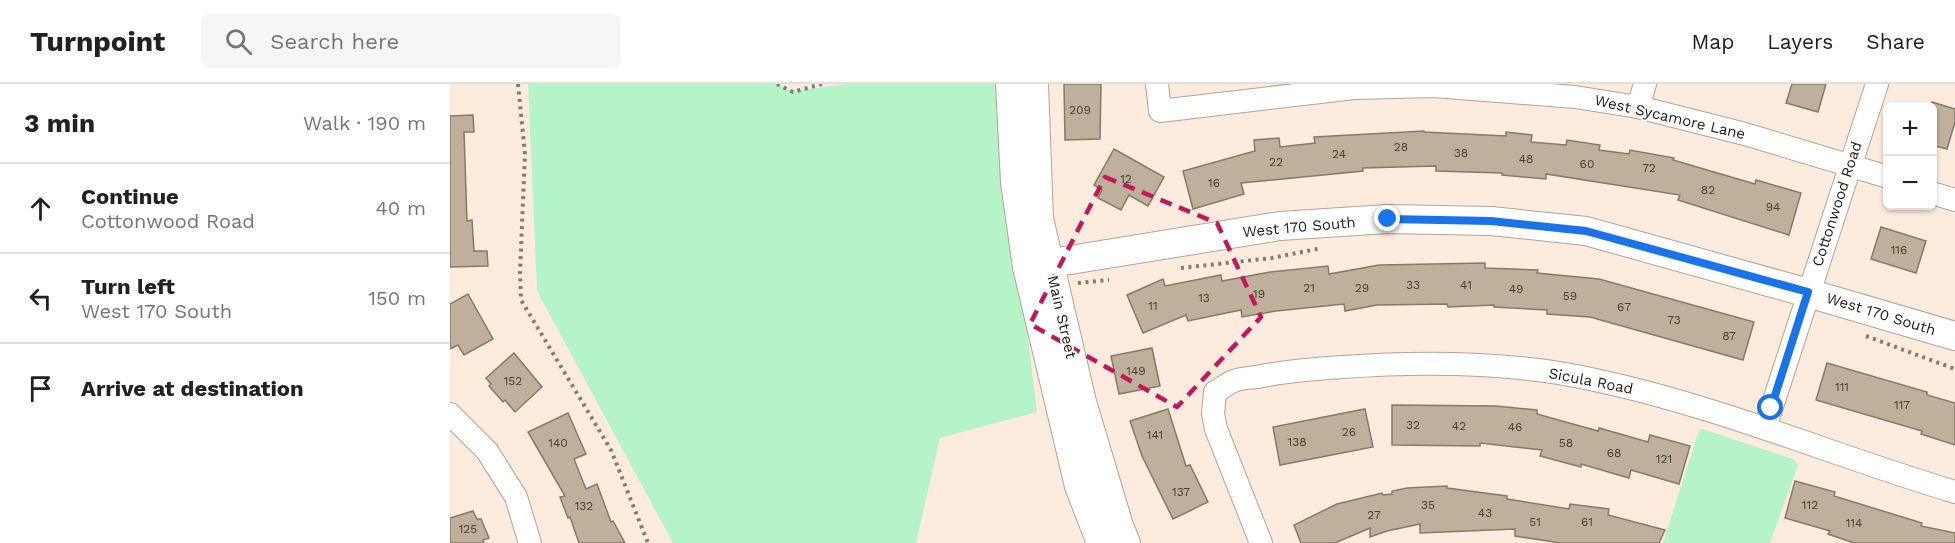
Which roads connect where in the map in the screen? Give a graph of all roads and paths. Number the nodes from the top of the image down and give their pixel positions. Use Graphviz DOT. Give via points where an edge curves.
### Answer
graph roads {
  1 [pos="518,84"];
  2 [pos="777,84"];
  3 [pos="822,84"];
  4 [pos="1010,84"];
  5 [pos="1034,84"];
  6 [pos="1157,84"];
  7 [pos="1645,84"];
  8 [pos="1877,84"];
  9 [pos="1434,85"];
  10 [pos="1638,107"];
  11 [pos="1850,165"];
  12 [pos="1883,176"];
  13 [pos="1937,195"];
  14 [pos="1955,200"];
  15 [pos="1329,247"];
  16 [pos="1038,265"];
  17 [pos="1172,269"];
  18 [pos="1115,279"];
  19 [pos="1075,283"];
  20 [pos="1808,292"];
  21 [pos="1865,336"];
  22 [pos="1955,336"];
  23 [pos="1955,369"];
  24 [pos="450,414"];
  25 [pos="1765,428"];
  26 [pos="1955,492"];
  27 [pos="530,543"];
  28 [pos="648,543"];
  29 [pos="1101,543"];
  30 [pos="1126,543"];
  31 [pos="1261,543"];
  1 -- 28 [label="path" via="525,154 522,300 611,450"];
  2 -- 3 [label="path" via="793,92"];
  4 -- 16 [label="street, Main Street" via="1015,182"];
  5 -- 16 [label="street, Main Street"];
  6 -- 9 [label="street, West Sycamore Lane" via="1160,111 1353,88"];
  7 -- 10 [label="street"];
  8 -- 11 [label="street, Cottonwood Road"];
  9 -- 10 [label="street, West Sycamore Lane" via="1575,97"];
  10 -- 11 [label="street, West Sycamore Lane"];
  11 -- 12 [label="street, West Sycamore Lane"];
  11 -- 20 [label="street, Cottonwood Road"];
  13 -- 14 [label="street"];
  15 -- 17 [label="path"];
  16 -- 20 [label="street, West 170 South" via="1280,226 1388,219 1491,221 1586,231"];
  16 -- 29 [label="street, Main Street" via="1079,486"];
  16 -- 30 [label="street, Main Street"];
  18 -- 19 [label="path"];
  20 -- 22 [label="street, West 170 South"];
  20 -- 25 [label="street, Cottonwood Road"];
  21 -- 23 [label="path"];
  24 -- 27 [label="street" via="487,451 516,497"];
  25 -- 26 [label="street, Sicula Road"];
  25 -- 31 [label="street, Sicula Road" via="1665,396 1593,379 1521,369 1379,364 1287,371 1235,381 1215,392 1213,414"];
}
